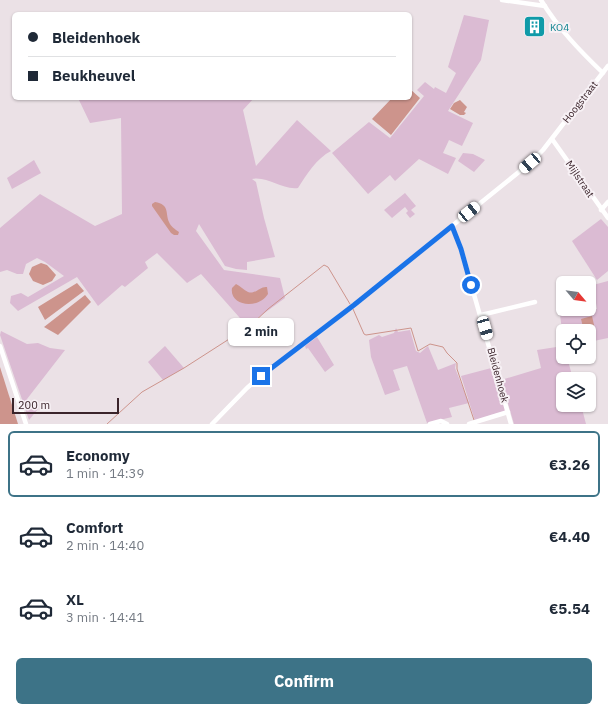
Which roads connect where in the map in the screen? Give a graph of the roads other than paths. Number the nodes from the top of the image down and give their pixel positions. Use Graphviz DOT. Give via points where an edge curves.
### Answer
graph roads {
  1 [pos="502,0"];
  2 [pos="541,0"];
  3 [pos="545,6"];
  4 [pos="608,66"];
  5 [pos="603,73"];
  6 [pos="552,139"];
  7 [pos="608,202"];
  8 [pos="601,210"];
  9 [pos="608,218"];
  10 [pos="452,226"];
  11 [pos="535,302"];
  12 [pos="481,314"];
  13 [pos="0,346"];
  14 [pos="508,412"];
  15 [pos="26,424"];
  16 [pos="212,424"];
  17 [pos="430,424"];
  18 [pos="447,424"];
  19 [pos="469,424"];
  20 [pos="511,424"];
  1 -- 3 [label="street"];
  2 -- 3 [label="street"];
  3 -- 5 [label="street" via="558,27"];
  4 -- 5 [label="street, Hoogstraat"];
  5 -- 6 [label="street, Hoogstraat"];
  6 -- 8 [label="street, Mijlstraat"];
  6 -- 10 [label="street, Hoogstraat" via="530,163"];
  7 -- 8 [label="street"];
  8 -- 9 [label="street, Mijlstraat"];
  10 -- 12 [label="street, Bleidenhoek"];
  10 -- 16 [label="street, Hoogstraat" via="261,376"];
  11 -- 12 [label="street"];
  12 -- 14 [label="street, Bleidenhoek"];
  13 -- 15 [label="street"];
  14 -- 19 [label="street, Bleidenhoek"];
  14 -- 20 [label="street, Bleidenhoek"];
  17 -- 18 [label="street" via="441,421"];
}
